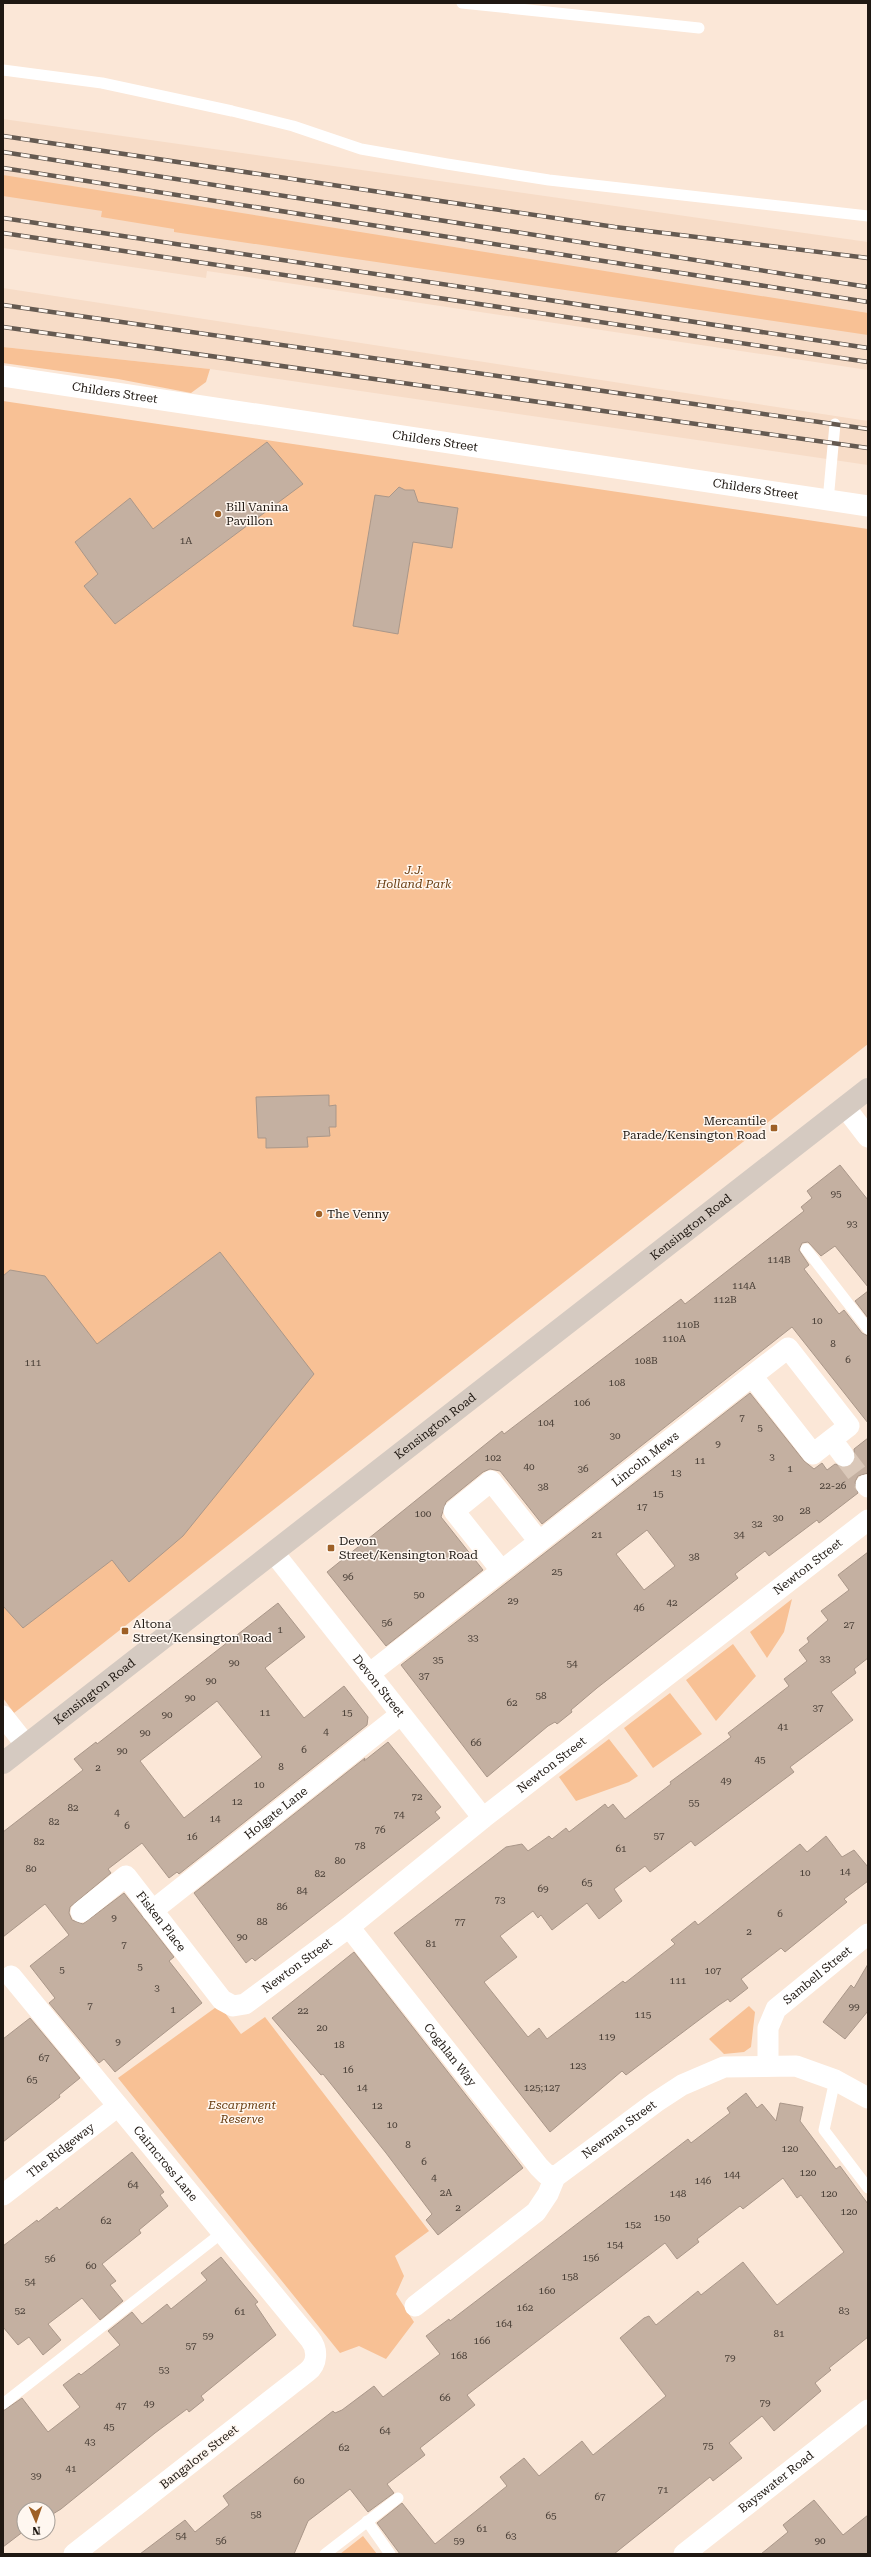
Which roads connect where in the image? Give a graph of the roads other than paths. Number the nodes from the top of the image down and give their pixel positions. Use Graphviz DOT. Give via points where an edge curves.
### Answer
graph roads {
  1 [pos="462,3"];
  2 [pos="699,28"];
  3 [pos="3,70"];
  4 [pos="868,216"];
  5 [pos="3,376"];
  6 [pos="835,424"];
  7 [pos="828,501"];
  8 [pos="868,506"];
  9 [pos="868,1089"];
  10 [pos="845,1107"];
  11 [pos="868,1137"];
  12 [pos="806,1249"];
  13 [pos="868,1329"];
  14 [pos="752,1376"];
  15 [pos="832,1440"];
  16 [pos="844,1456"];
  17 [pos="868,1520"];
  18 [pos="538,1540"];
  19 [pos="274,1553"];
  20 [pos="501,1570"];
  21 [pos="369,1674"];
  22 [pos="400,1715"];
  23 [pos="3,1716"];
  24 [pos="26,1745"];
  25 [pos="3,1763"];
  26 [pos="483,1818"];
  27 [pos="152,1911"];
  28 [pos="81,1912"];
  29 [pos="350,1927"];
  30 [pos="868,1934"];
  31 [pos="10,1981"];
  32 [pos="235,2006"];
  33 [pos="768,2066"];
  34 [pos="835,2080"];
  35 [pos="868,2098"];
  36 [pos="118,2106"];
  37 [pos="555,2177"];
  38 [pos="868,2188"];
  39 [pos="3,2195"];
  40 [pos="223,2232"];
  41 [pos="415,2306"];
  42 [pos="316,2354"];
  43 [pos="3,2404"];
  44 [pos="868,2410"];
  45 [pos="398,2498"];
  46 [pos="367,2521"];
  47 [pos="77,2553"];
  48 [pos="325,2554"];
  49 [pos="390,2554"];
  50 [pos="684,2554"];
  1 -- 2 [label="lane"];
  3 -- 4 [label="lane" via="102,83 293,126 361,149 439,163 550,180"];
  5 -- 7 [label="street, Childers Street"];
  6 -- 7 [label="lane"];
  7 -- 8 [label="street, Childers Street"];
  9 -- 10 [label="street, Kensington Road"];
  10 -- 11 [label="street"];
  10 -- 19 [label="street, Kensington Road"];
  12 -- 13 [label="lane"];
  14 -- 15 [label="street, Lincoln Mews" via="813,1454"];
  14 -- 15 [label="street, Lincoln Mews" via="788,1348 849,1426"];
  14 -- 18 [label="street, Lincoln Mews"];
  15 -- 16 [label="street"];
  17 -- 26 [label="street, Newton Street"];
  18 -- 20 [label="street, Lincoln Mews"];
  18 -- 20 [label="street" via="491,1481 481,1489 454,1511"];
  19 -- 21 [label="street, Devon Street"];
  19 -- 24 [label="street, Kensington Road"];
  20 -- 21 [label="street, Lincoln Mews"];
  21 -- 22 [label="street, Devon Street"];
  22 -- 26 [label="street, Devon Street"];
  22 -- 27 [label="street, Holgate Lane"];
  23 -- 24 [label="street"];
  24 -- 25 [label="street, Kensington Road"];
  26 -- 29 [label="street, Newton Street"];
  27 -- 28 [label="street, Fisken Place" via="126,1876"];
  27 -- 32 [label="street, Fisken Place" via="222,2000"];
  29 -- 32 [label="street, Newton Street" via="252,2000"];
  29 -- 37 [label="street, Coghlan Way" via="539,2167 546,2174"];
  30 -- 33 [label="street, Sambell Street" via="776,2009 768,2028"];
  31 -- 36 [label="street, Cairncross Lane"];
  33 -- 34 [label="street, Newman Street" via="796,2066"];
  33 -- 37 [label="street, Newman Street" via="724,2067 682,2085"];
  34 -- 35 [label="street, Newman Street"];
  34 -- 38 [label="lane" via="824,2130"];
  36 -- 39 [label="street, The Ridgeway"];
  36 -- 40 [label="street, Cairncross Lane"];
  37 -- 41 [label="street" via="536,2212"];
  40 -- 42 [label="street, Cairncross Lane" via="310,2339"];
  40 -- 43 [label="lane"];
  42 -- 47 [label="street, Bangalore Street" via="313,2366 307,2372"];
  44 -- 50 [label="street, Bayswater Road"];
  45 -- 46 [label="lane"];
  46 -- 48 [label="lane"];
  46 -- 49 [label="lane"];
}
